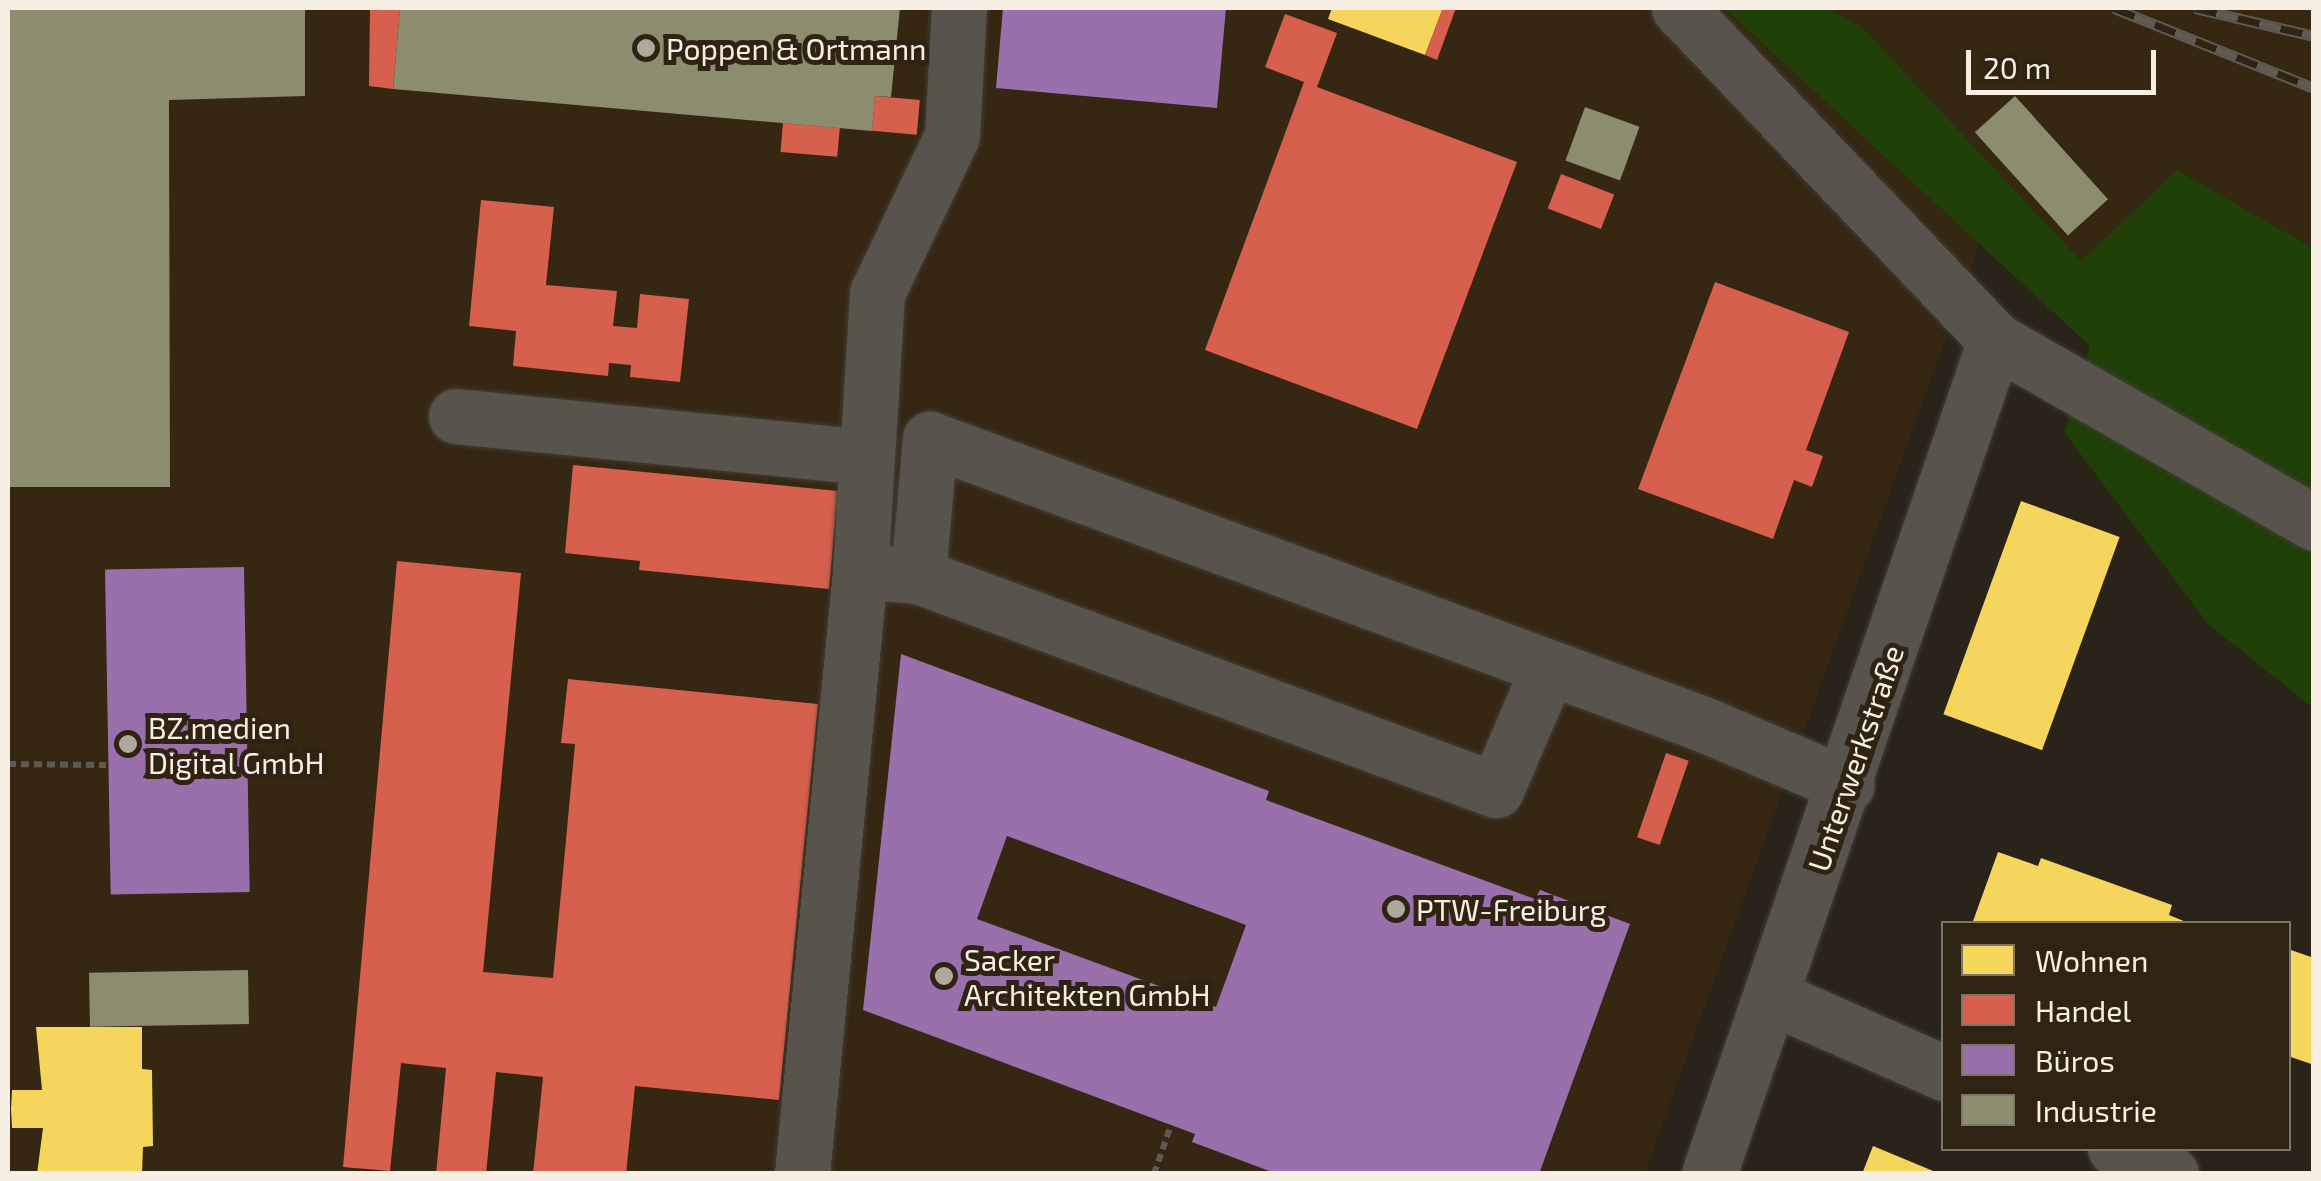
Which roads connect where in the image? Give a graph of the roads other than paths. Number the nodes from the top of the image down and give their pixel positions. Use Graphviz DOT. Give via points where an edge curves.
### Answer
graph roads {
  1 [pos="960,8"];
  2 [pos="1679,8"];
  3 [pos="1995,340"];
  4 [pos="456,416"];
  5 [pos="866,457"];
  6 [pos="2314,523"];
  7 [pos="860,572"];
  8 [pos="918,576"];
  9 [pos="1547,671"];
  10 [pos="1847,785"];
  11 [pos="1774,998"];
  12 [pos="1941,1072"];
  13 [pos="2122,1151"];
  14 [pos="802,1174"];
  15 [pos="1709,1174"];
  16 [pos="2172,1174"];
  1 -- 5 [label="street" via="952,136 877,293"];
  2 -- 3 [label="street"];
  3 -- 6 [label="street"];
  3 -- 10 [label="street, Unterwerkstraße"];
  4 -- 5 [label="street"];
  5 -- 7 [label="street"];
  7 -- 8 [label="street"];
  7 -- 14 [label="street"];
  8 -- 9 [label="street" via="1496,790"];
  8 -- 9 [label="street" via="930,440"];
  9 -- 10 [label="street" via="1702,724"];
  10 -- 11 [label="street, Unterwerkstraße"];
  11 -- 12 [label="street"];
  11 -- 15 [label="street, Unterwerkstraße"];
  13 -- 16 [label="street"];
}
